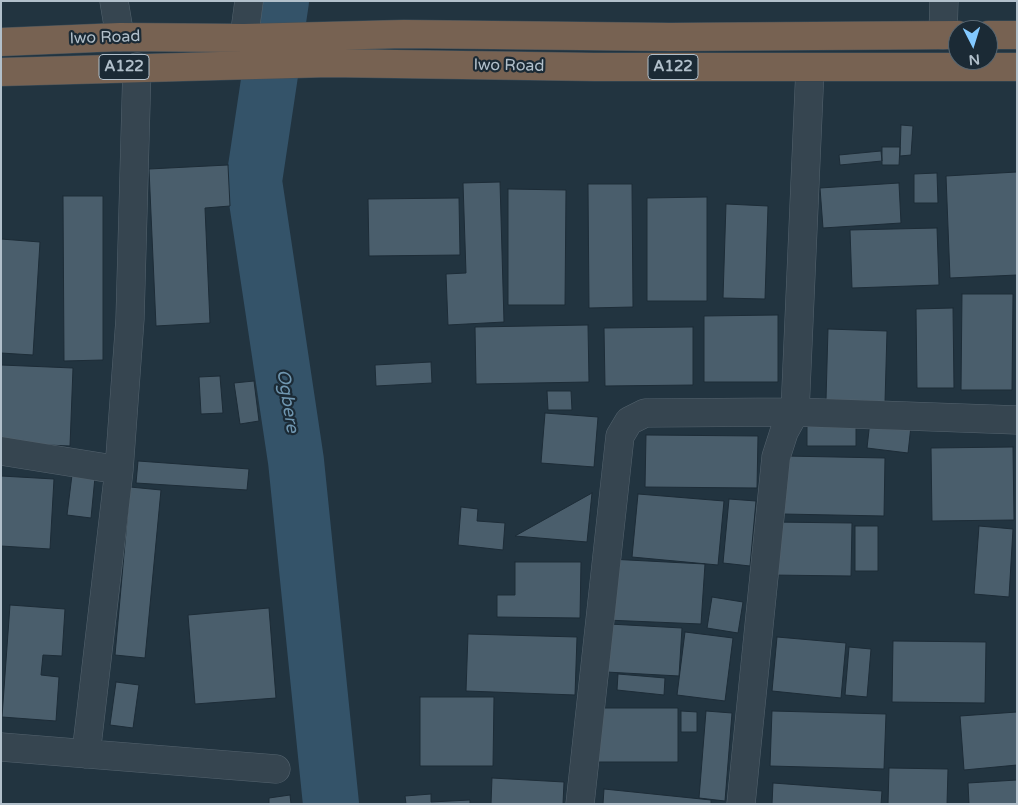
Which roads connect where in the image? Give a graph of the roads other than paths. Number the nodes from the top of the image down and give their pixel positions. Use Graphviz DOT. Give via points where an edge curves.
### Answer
graph roads {
  1 [pos="114,1"];
  2 [pos="249,1"];
  3 [pos="944,1"];
  4 [pos="948,20"];
  5 [pos="1017,34"];
  6 [pos="948,35"];
  7 [pos="998,35"];
  8 [pos="120,37"];
  9 [pos="1,42"];
  10 [pos="328,50"];
  11 [pos="246,51"];
  12 [pos="137,67"];
  13 [pos="1017,67"];
  14 [pos="810,68"];
  15 [pos="1,72"];
  16 [pos="794,412"];
  17 [pos="1017,420"];
  18 [pos="1,451"];
  19 [pos="119,470"];
  20 [pos="1,747"];
  21 [pos="86,754"];
  22 [pos="276,769"];
  23 [pos="580,804"];
  24 [pos="741,804"];
  1 -- 8 [label="street"];
  2 -- 11 [label="street"];
  3 -- 4 [label="street"];
  5 -- 7 [label="highway"];
  6 -- 10 [label="highway, Iwo Road / A122" via="670,37 404,34"];
  8 -- 9 [label="highway, Iwo Road / A122"];
  8 -- 11 [label="highway, Iwo Road / A122"];
  10 -- 11 [label="highway, Iwo Road / A122"];
  10 -- 14 [label="highway, Iwo Road / A122"];
  11 -- 12 [label="highway, Iwo Road / A122"];
  12 -- 15 [label="highway, Iwo Road / A122"];
  12 -- 19 [label="street" via="130,320"];
  13 -- 14 [label="highway, Iwo Road / A122"];
  14 -- 16 [label="street"];
  16 -- 17 [label="street"];
  16 -- 23 [label="street" via="645,413 629,421 620,436"];
  16 -- 24 [label="street" via="776,458"];
  18 -- 19 [label="street"];
  19 -- 21 [label="street"];
  20 -- 21 [label="street"];
  21 -- 22 [label="street"];
}
